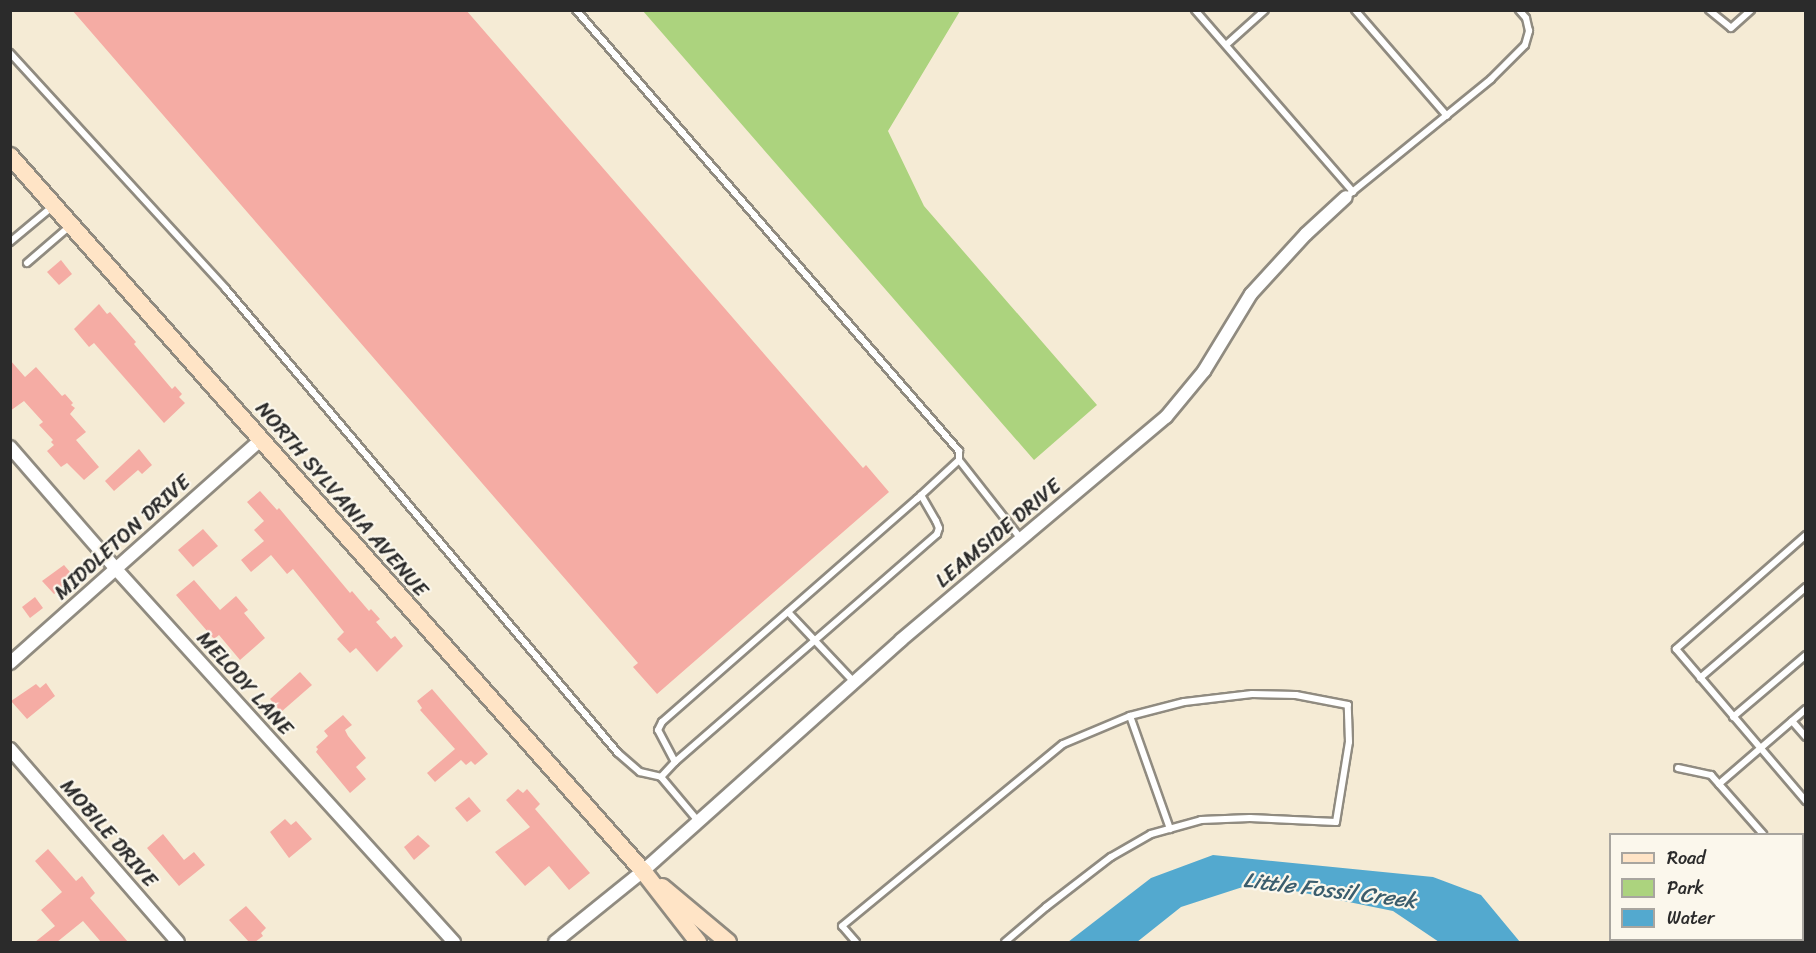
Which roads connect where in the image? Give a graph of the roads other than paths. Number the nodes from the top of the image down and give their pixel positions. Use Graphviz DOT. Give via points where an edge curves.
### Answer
graph roads {
  1 [pos="576,10"];
  2 [pos="1195,10"];
  3 [pos="1265,10"];
  4 [pos="1355,10"];
  5 [pos="1519,10"];
  6 [pos="1709,10"];
  7 [pos="1751,10"];
  8 [pos="1226,45"];
  9 [pos="10,53"];
  10 [pos="1447,116"];
  11 [pos="10,156"];
  12 [pos="1350,194"];
  13 [pos="54,205"];
  14 [pos="72,225"];
  15 [pos="10,242"];
  16 [pos="27,263"];
  17 [pos="260,440"];
  18 [pos="10,447"];
  19 [pos="959,460"];
  20 [pos="921,495"];
  21 [pos="1806,535"];
  22 [pos="1022,539"];
  23 [pos="115,568"];
  24 [pos="1806,587"];
  25 [pos="788,612"];
  26 [pos="816,641"];
  27 [pos="1806,655"];
  28 [pos="10,663"];
  29 [pos="1700,678"];
  30 [pos="854,682"];
  31 [pos="1806,709"];
  32 [pos="1131,716"];
  33 [pos="1733,717"];
  34 [pos="1791,721"];
  35 [pos="1806,737"];
  36 [pos="1760,748"];
  37 [pos="10,749"];
  38 [pos="675,762"];
  39 [pos="1678,768"];
  40 [pos="661,777"];
  41 [pos="1719,784"];
  42 [pos="1806,801"];
  43 [pos="698,821"];
  44 [pos="1170,829"];
  45 [pos="1762,833"];
  46 [pos="643,871"];
  47 [pos="178,942"];
  48 [pos="454,942"];
  49 [pos="555,942"];
  50 [pos="698,942"];
  51 [pos="728,942"];
  52 [pos="856,942"];
  53 [pos="1005,942"];
  1 -- 19 [label="lane" via="959,451"];
  2 -- 8 [label="lane"];
  3 -- 8 [label="lane"];
  4 -- 10 [label="lane"];
  5 -- 10 [label="lane" via="1529,31 1525,45"];
  6 -- 7 [label="lane" via="1731,28"];
  8 -- 12 [label="lane"];
  9 -- 40 [label="lane" via="226,289 618,753 640,772"];
  10 -- 12 [label="lane"];
  11 -- 13 [label="street, NORTH SYLVANIA AVENUE"];
  12 -- 22 [label="street, LEAMSIDE DRIVE" via="1306,234 1251,294 1204,371 1166,417"];
  13 -- 14 [label="street, NORTH SYLVANIA AVENUE"];
  13 -- 15 [label="lane"];
  14 -- 16 [label="lane"];
  14 -- 17 [label="street, NORTH SYLVANIA AVENUE"];
  17 -- 23 [label="street, MIDDLETON DRIVE"];
  17 -- 46 [label="street, NORTH SYLVANIA AVENUE"];
  18 -- 23 [label="street, MELODY LANE"];
  19 -- 20 [label="lane"];
  19 -- 22 [label="lane"];
  20 -- 25 [label="lane"];
  20 -- 26 [label="lane" via="939,528 937,534"];
  21 -- 29 [label="lane" via="1677,646"];
  22 -- 30 [label="street, LEAMSIDE DRIVE"];
  23 -- 28 [label="street, MIDDLETON DRIVE"];
  23 -- 48 [label="street, MELODY LANE"];
  24 -- 29 [label="lane"];
  25 -- 26 [label="lane"];
  25 -- 38 [label="lane" via="662,722 658,730"];
  26 -- 30 [label="lane"];
  26 -- 38 [label="lane"];
  27 -- 33 [label="lane"];
  29 -- 33 [label="lane"];
  30 -- 43 [label="street, LEAMSIDE DRIVE"];
  31 -- 34 [label="lane"];
  32 -- 44 [label="lane"];
  32 -- 44 [label="lane" via="1184,702 1252,694 1296,695 1348,705 1349,742 1336,822 1212,819"];
  32 -- 52 [label="lane" via="1063,744 842,926"];
  33 -- 36 [label="lane"];
  34 -- 35 [label="lane"];
  34 -- 36 [label="lane"];
  36 -- 41 [label="lane"];
  36 -- 42 [label="lane"];
  37 -- 47 [label="street, MOBILE DRIVE"];
  38 -- 40 [label="lane"];
  39 -- 41 [label="lane" via="1711,775"];
  40 -- 43 [label="lane"];
  41 -- 45 [label="lane"];
  43 -- 46 [label="street, LEAMSIDE DRIVE"];
  44 -- 53 [label="lane" via="1151,834 1111,857"];
  46 -- 49 [label="street, LEAMSIDE DRIVE"];
  46 -- 50 [label="street, NORTH SYLVANIA AVENUE"];
  46 -- 51 [label="street, NORTH SYLVANIA AVENUE"];
}
